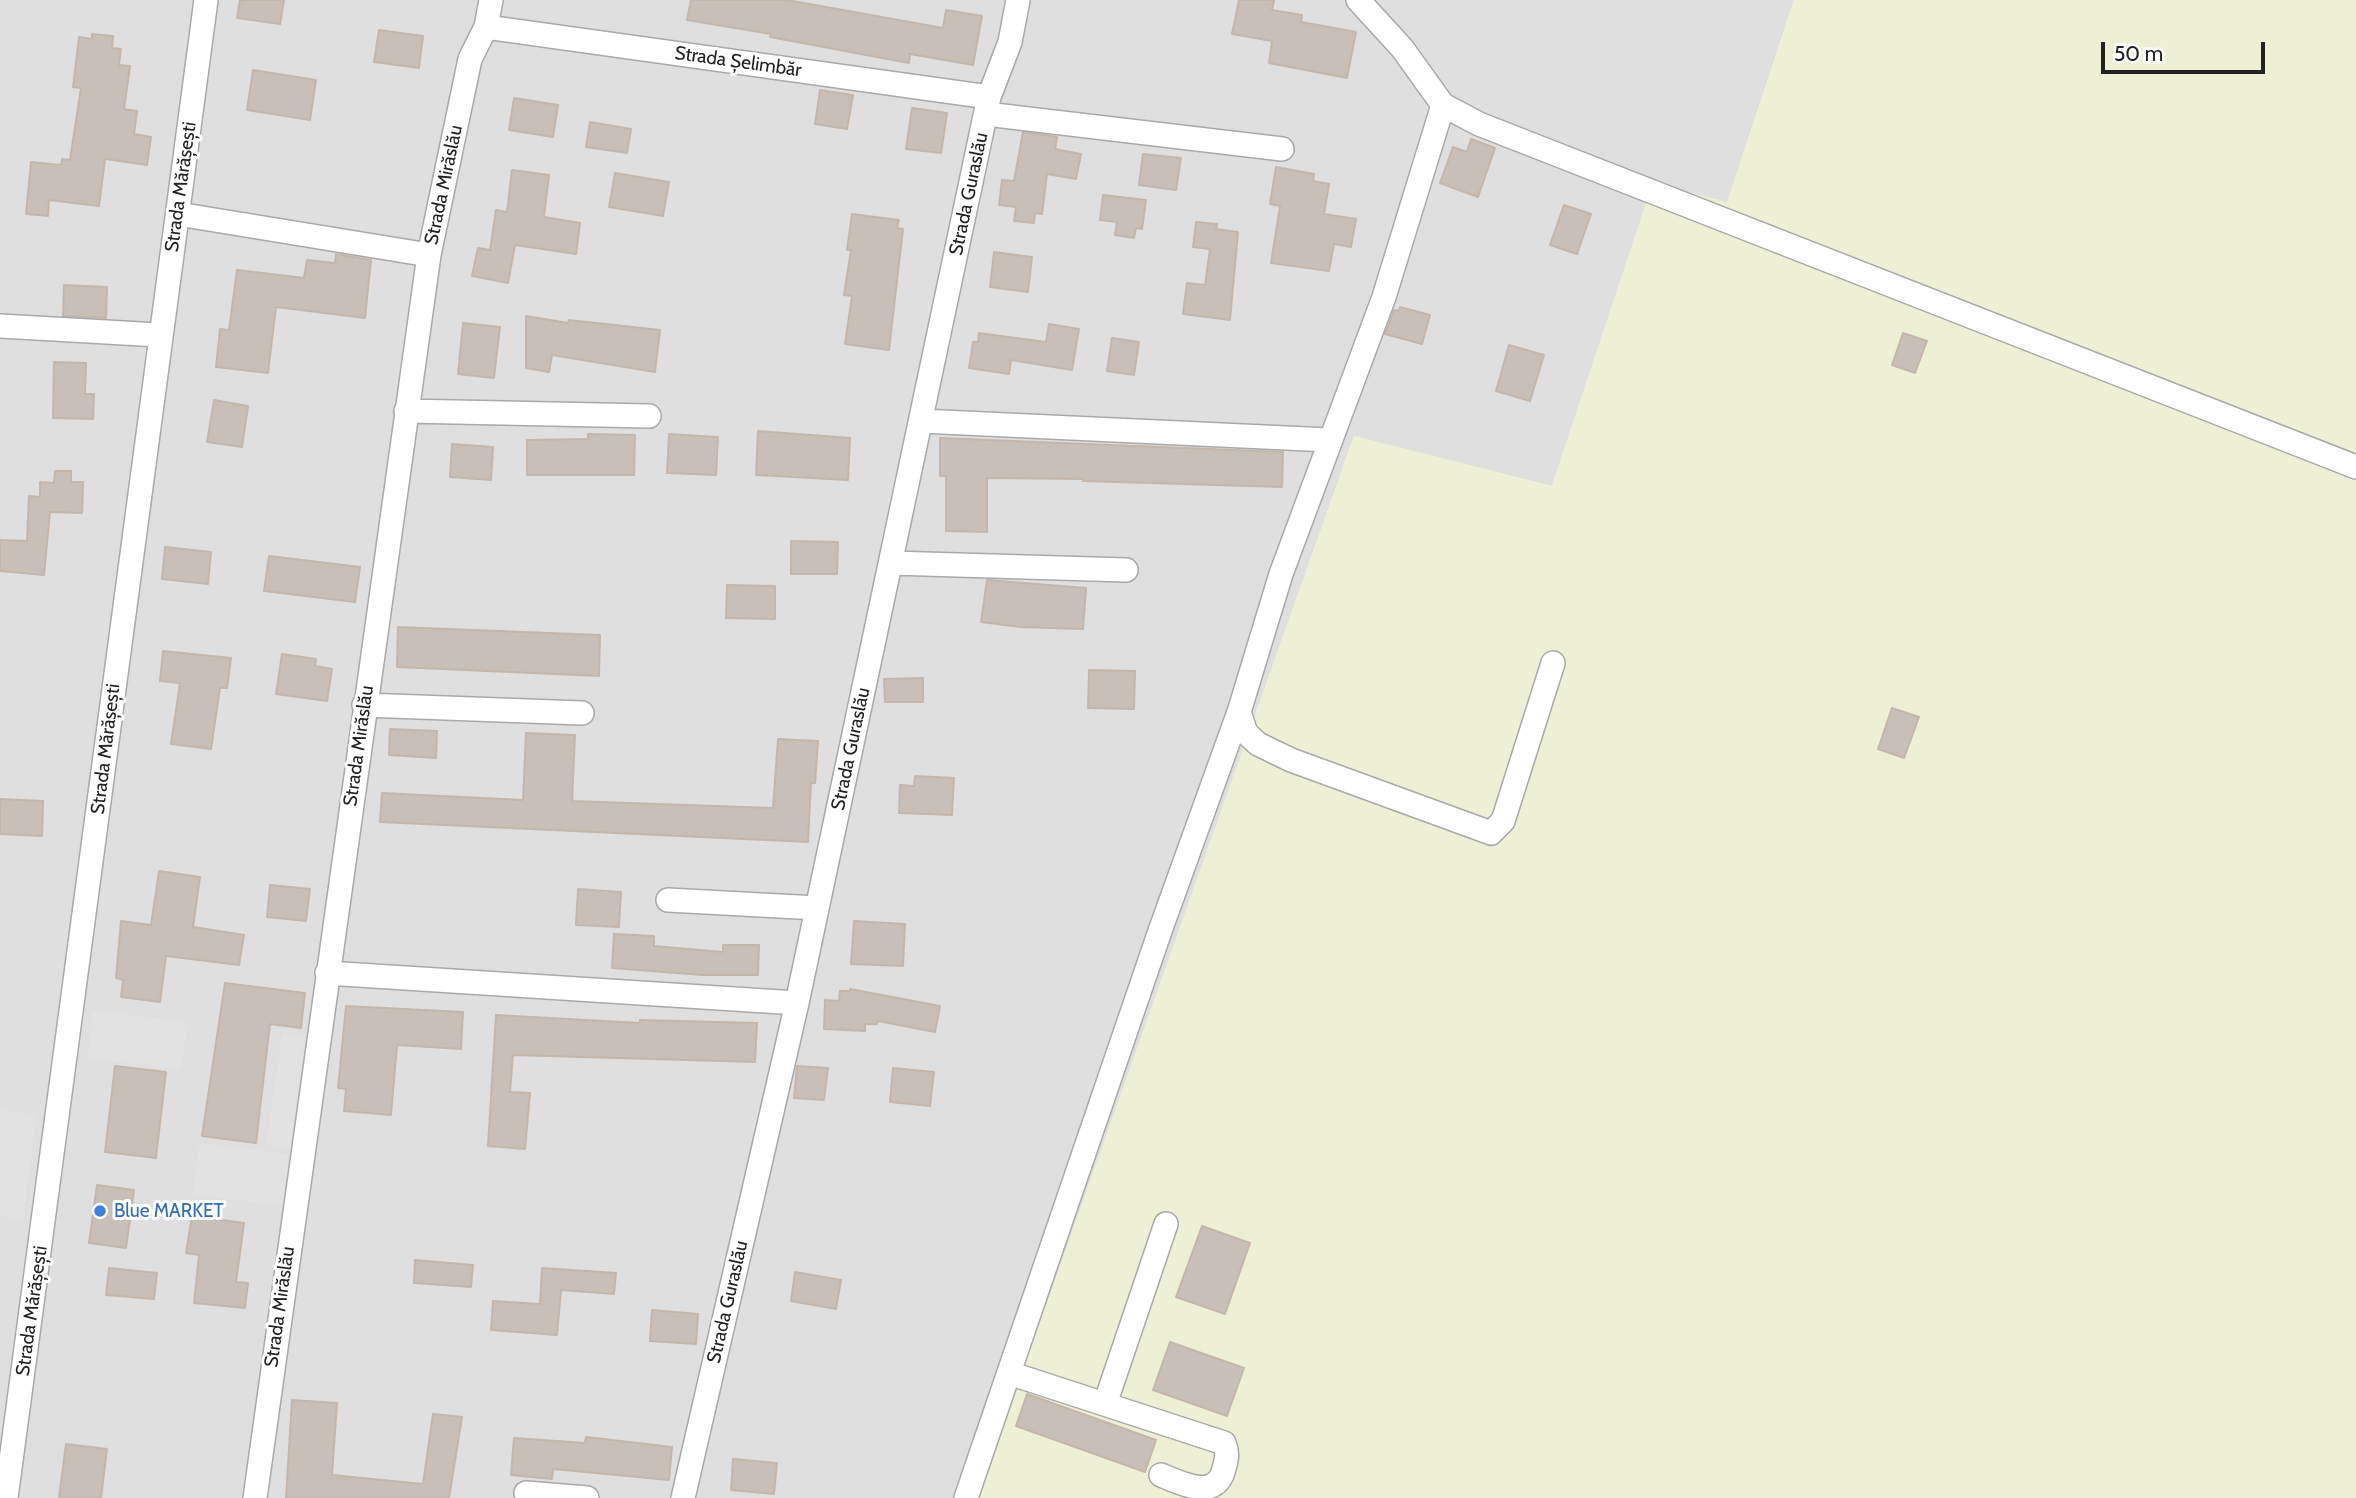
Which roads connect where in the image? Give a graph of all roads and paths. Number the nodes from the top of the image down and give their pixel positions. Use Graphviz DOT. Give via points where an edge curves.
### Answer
graph roads {
  1 [pos="206,0"];
  2 [pos="491,0"];
  3 [pos="1018,0"];
  4 [pos="1358,0"];
  5 [pos="486,27"];
  6 [pos="988,105"];
  7 [pos="1443,105"];
  8 [pos="1282,149"];
  9 [pos="178,214"];
  10 [pos="429,255"];
  11 [pos="0,326"];
  12 [pos="159,335"];
  13 [pos="405,411"];
  14 [pos="649,416"];
  15 [pos="921,421"];
  16 [pos="1329,440"];
  17 [pos="2356,467"];
  18 [pos="891,563"];
  19 [pos="1126,570"];
  20 [pos="1553,663"];
  21 [pos="364,705"];
  22 [pos="1239,712"];
  23 [pos="582,713"];
  24 [pos="668,901"];
  25 [pos="817,908"];
  26 [pos="327,973"];
  27 [pos="797,1003"];
  28 [pos="1166,1224"];
  29 [pos="1009,1373"];
  30 [pos="1105,1404"];
  31 [pos="6,1461"];
  32 [pos="1161,1475"];
  33 [pos="526,1493"];
  34 [pos="6,1498"];
  35 [pos="255,1498"];
  36 [pos="587,1498"];
  37 [pos="683,1498"];
  38 [pos="966,1498"];
  1 -- 9 [label="street, Strada Mărășești"];
  2 -- 5 [label="street, Strada Mirăslău"];
  3 -- 6 [label="street, Strada Guraslău" via="1010,42"];
  4 -- 7 [label="street" via="1402,48"];
  5 -- 6 [label="street, Strada Șelimbăr"];
  5 -- 10 [label="street, Strada Mirăslău" via="470,60"];
  6 -- 8 [label="street, Strada Șelimbăr"];
  6 -- 15 [label="street, Strada Guraslău"];
  7 -- 16 [label="street" via="1384,297"];
  7 -- 17 [label="street" via="1534,147"];
  9 -- 10 [label="street"];
  9 -- 12 [label="street, Strada Mărășești"];
  10 -- 13 [label="street, Strada Mirăslău"];
  11 -- 12 [label="street"];
  12 -- 31 [label="street, Strada Mărășești"];
  13 -- 14 [label="street"];
  13 -- 21 [label="street, Strada Mirăslău"];
  15 -- 16 [label="street"];
  15 -- 18 [label="street, Strada Guraslău"];
  16 -- 22 [label="street"];
  18 -- 19 [label="street"];
  18 -- 25 [label="street, Strada Guraslău"];
  20 -- 22 [label="street" via="1503,821 1491,833 1291,760 1246,733"];
  21 -- 23 [label="street"];
  21 -- 26 [label="street, Strada Mirăslău"];
  22 -- 29 [label="street"];
  24 -- 25 [label="street"];
  25 -- 27 [label="street, Strada Guraslău"];
  26 -- 27 [label="street"];
  26 -- 35 [label="street, Strada Mirăslău"];
  27 -- 37 [label="street, Strada Guraslău"];
  28 -- 30 [label="street"];
  29 -- 30 [label="street"];
  29 -- 38 [label="street"];
  30 -- 32 [label="street" via="1224,1443 1228,1454 1218,1486 1212,1491 1203,1492"];
  31 -- 34 [label="street, Strada Mărășești"];
  33 -- 36 [label="street"];
}
